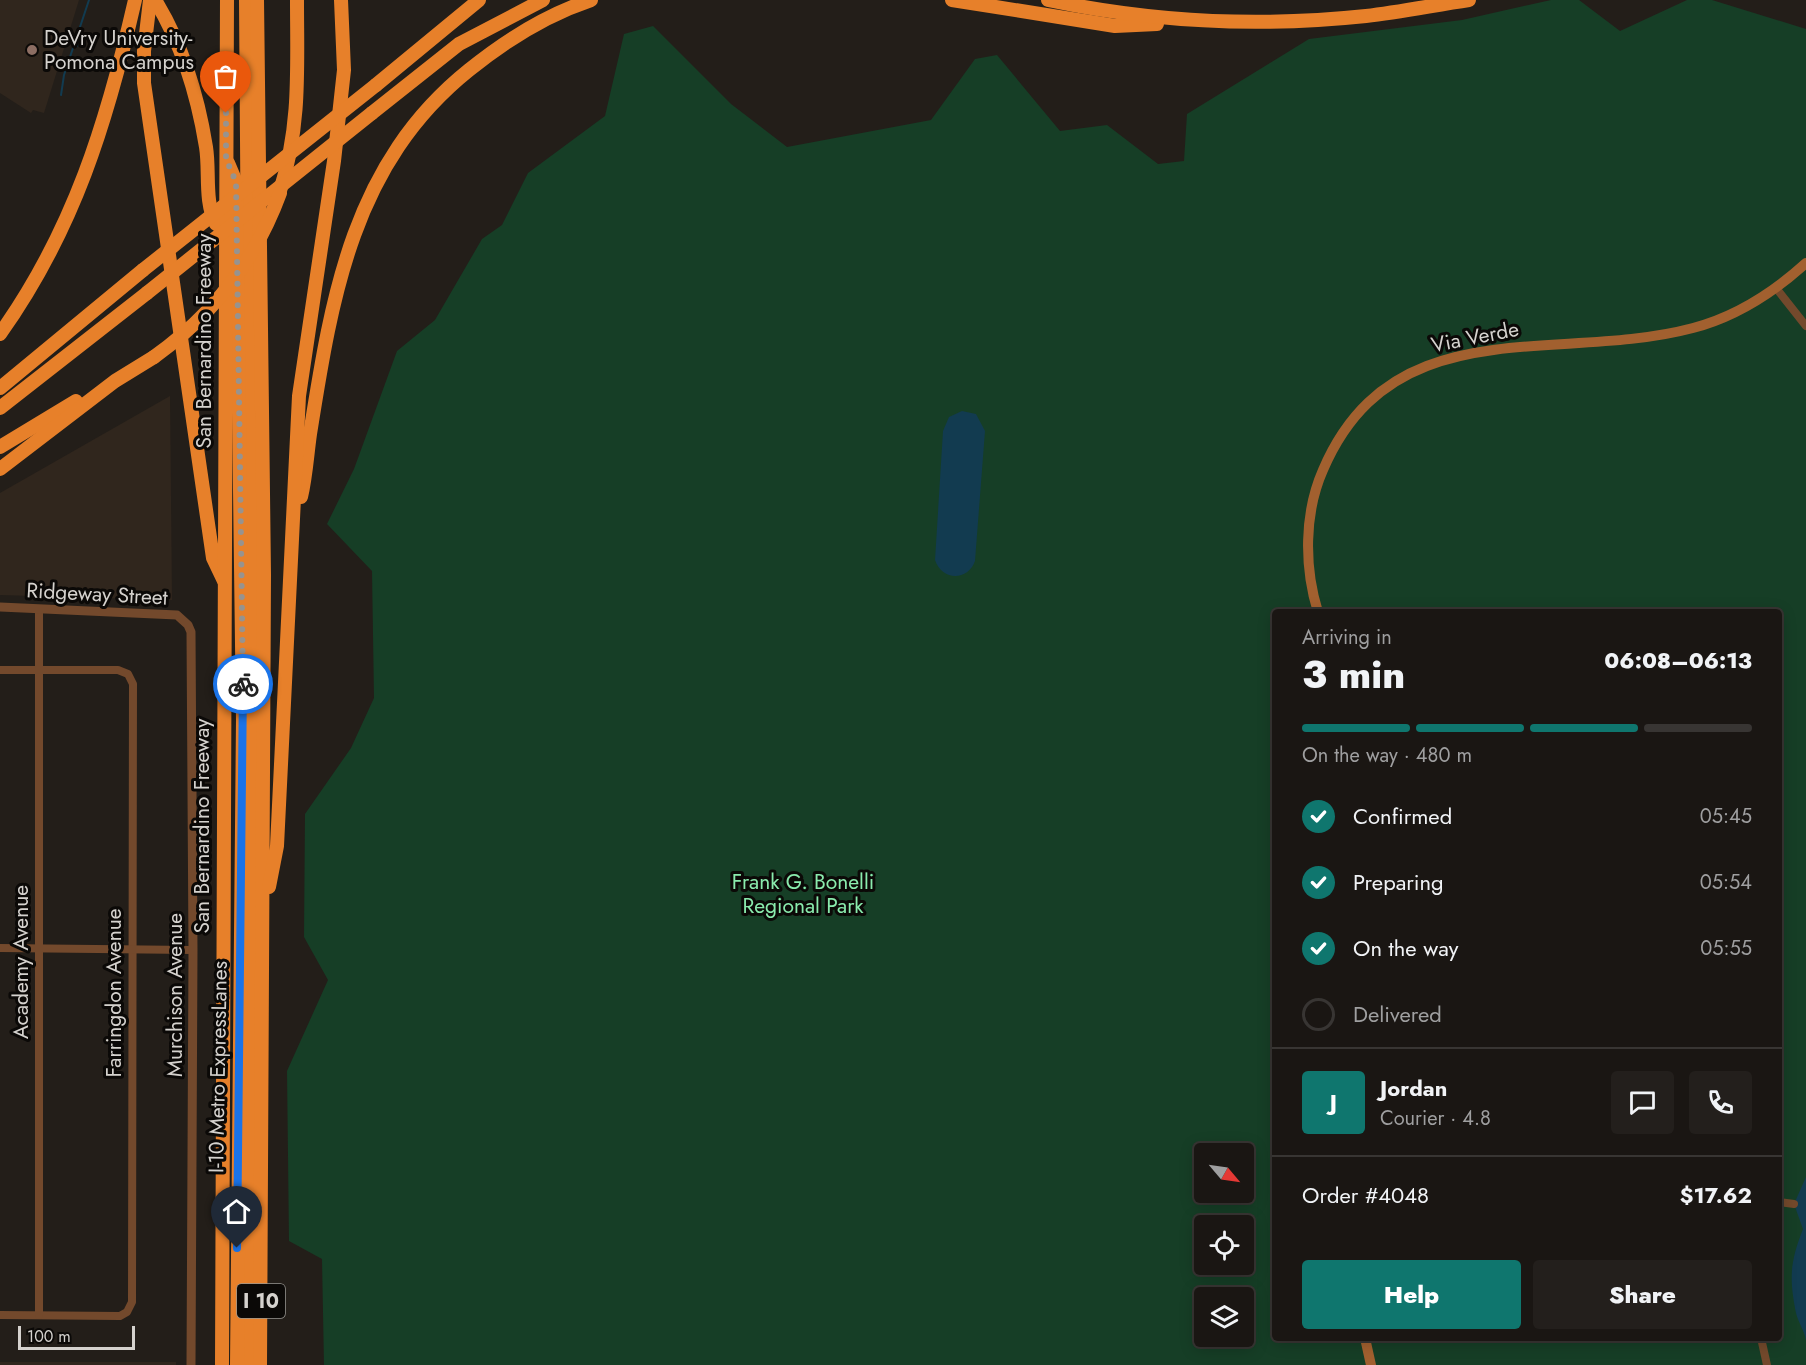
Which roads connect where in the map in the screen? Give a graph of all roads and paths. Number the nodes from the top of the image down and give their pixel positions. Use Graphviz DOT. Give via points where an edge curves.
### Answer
graph roads {
  1 [pos="150,0"];
  2 [pos="155,0"];
  3 [pos="227,0"];
  4 [pos="246,0"];
  5 [pos="257,0"];
  6 [pos="297,0"];
  7 [pos="341,0"];
  8 [pos="479,0"];
  9 [pos="543,0"];
  10 [pos="591,0"];
  11 [pos="952,0"];
  12 [pos="1048,0"];
  13 [pos="1470,0"];
  14 [pos="134,2"];
  15 [pos="1228,20"];
  16 [pos="226,159"];
  17 [pos="225,241"];
  18 [pos="1806,263"];
  19 [pos="1776,288"];
  20 [pos="21,303"];
  21 [pos="0,323"];
  22 [pos="1806,326"];
  23 [pos="0,334"];
  24 [pos="116,381"];
  25 [pos="0,388"];
  26 [pos="0,408"];
  27 [pos="0,447"];
  28 [pos="0,469"];
  29 [pos="294,528"];
  30 [pos="226,585"];
  31 [pos="0,607"];
  32 [pos="39,609"];
  33 [pos="1318,609"];
  34 [pos="188,625"];
  35 [pos="0,670"];
  36 [pos="39,670"];
  37 [pos="263,915"];
  38 [pos="0,948"];
  39 [pos="38,948"];
  40 [pos="132,949"];
  41 [pos="193,950"];
  42 [pos="1782,1202"];
  43 [pos="1794,1204"];
  44 [pos="0,1315"];
  45 [pos="39,1315"];
  46 [pos="1366,1341"];
  47 [pos="1762,1341"];
  48 [pos="191,1365"];
  49 [pos="222,1365"];
  50 [pos="237,1365"];
  51 [pos="247,1365"];
  52 [pos="260,1365"];
  53 [pos="1371,1365"];
  54 [pos="1767,1365"];
  1 -- 30 [label="highway" via="144,82 213,558"];
  2 -- 17 [label="highway" via="184,63 201,118 211,213"];
  3 -- 16 [label="highway, San Bernardino Freeway / I 10"];
  4 -- 51 [label="highway, I-10 Metro ExpressLanes" via="255,631"];
  5 -- 37 [label="highway, I 10" via="264,575"];
  6 -- 24 [label="highway, bridge" via="294,137 279,193 257,247 207,311 154,357"];
  7 -- 29 [label="highway" via="344,70 299,396"];
  8 -- 25 [label="highway, bridge"];
  9 -- 26 [label="highway, bridge" via="459,44"];
  10 -- 29 [label="highway" via="536,24 489,53 452,84 398,146 371,191 342,269"];
  11 -- 15 [label="highway" via="1114,26"];
  12 -- 15 [label="highway" via="1127,14"];
  13 -- 15 [label="highway" via="1366,16"];
  14 -- 20 [label="highway" via="109,107 86,176 59,238"];
  16 -- 17 [label="highway, San Bernardino Freeway / I 10"];
  16 -- 50 [label="highway, I-10 Metro ExpressLanes" via="236,182 243,668"];
  17 -- 30 [label="highway, San Bernardino Freeway / I 10"];
  18 -- 19 [label="main road, Via Verde"];
  19 -- 22 [label="street"];
  19 -- 33 [label="main road, Via Verde" via="1695,328 1638,339 1513,347 1456,356 1433,363 1388,387 1341,435 1315,494 1308,524"];
  20 -- 21 [label="highway"];
  20 -- 23 [label="highway"];
  24 -- 27 [label="highway"];
  24 -- 28 [label="highway"];
  29 -- 37 [label="highway" via="277,846"];
  30 -- 49 [label="highway, San Bernardino Freeway / I 10"];
  31 -- 32 [label="street, Ridgeway Street"];
  32 -- 34 [label="street, Ridgeway Street" via="177,615"];
  32 -- 36 [label="street, Academy Avenue"];
  34 -- 41 [label="street, Murchison Avenue"];
  35 -- 36 [label="street"];
  36 -- 39 [label="street, Academy Avenue"];
  36 -- 40 [label="street, Farringdon Avenue" via="118,670 128,674 133,684"];
  37 -- 52 [label="highway, I 10"];
  38 -- 39 [label="street"];
  39 -- 40 [label="street"];
  39 -- 45 [label="street, Academy Avenue"];
  40 -- 41 [label="street"];
  40 -- 45 [label="street, Farringdon Avenue" via="132,1302 120,1316"];
  41 -- 48 [label="street, Murchison Avenue"];
  42 -- 43 [label="street"];
  44 -- 45 [label="street"];
  46 -- 53 [label="main road"];
  47 -- 54 [label="street"];
}
